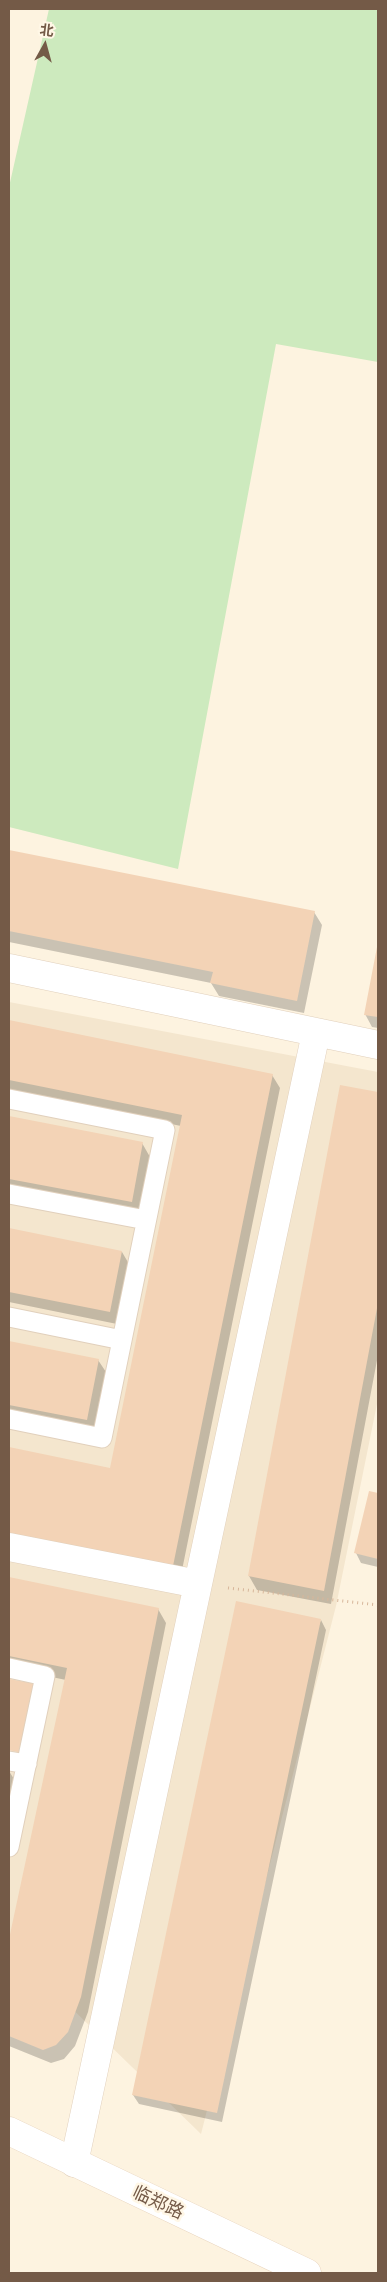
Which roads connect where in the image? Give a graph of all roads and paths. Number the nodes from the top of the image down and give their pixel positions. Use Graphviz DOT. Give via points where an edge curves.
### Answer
graph roads {
  1 [pos="9,968"];
  2 [pos="316,1032"];
  3 [pos="378,1045"];
  4 [pos="9,1099"];
  5 [pos="9,1194"];
  6 [pos="146,1220"];
  7 [pos="9,1317"];
  8 [pos="122,1340"];
  9 [pos="9,1419"];
  10 [pos="9,1547"];
  11 [pos="198,1584"];
  12 [pos="378,1605"];
  13 [pos="9,1668"];
  14 [pos="18,1762"];
  15 [pos="9,1847"];
  16 [pos="9,2131"];
  17 [pos="74,2163"];
  18 [pos="307,2273"];
  1 -- 2 [label="street"];
  2 -- 3 [label="street"];
  2 -- 11 [label="street"];
  4 -- 6 [label="lane" via="165,1130"];
  5 -- 6 [label="lane"];
  6 -- 8 [label="lane"];
  7 -- 8 [label="lane"];
  8 -- 9 [label="lane" via="102,1438"];
  10 -- 11 [label="street"];
  11 -- 12 [label="path"];
  11 -- 17 [label="street"];
  13 -- 14 [label="lane" via="45,1676"];
  14 -- 15 [label="lane"];
  16 -- 17 [label="street, 临郑路"];
  17 -- 18 [label="street, 临郑路"];
}
